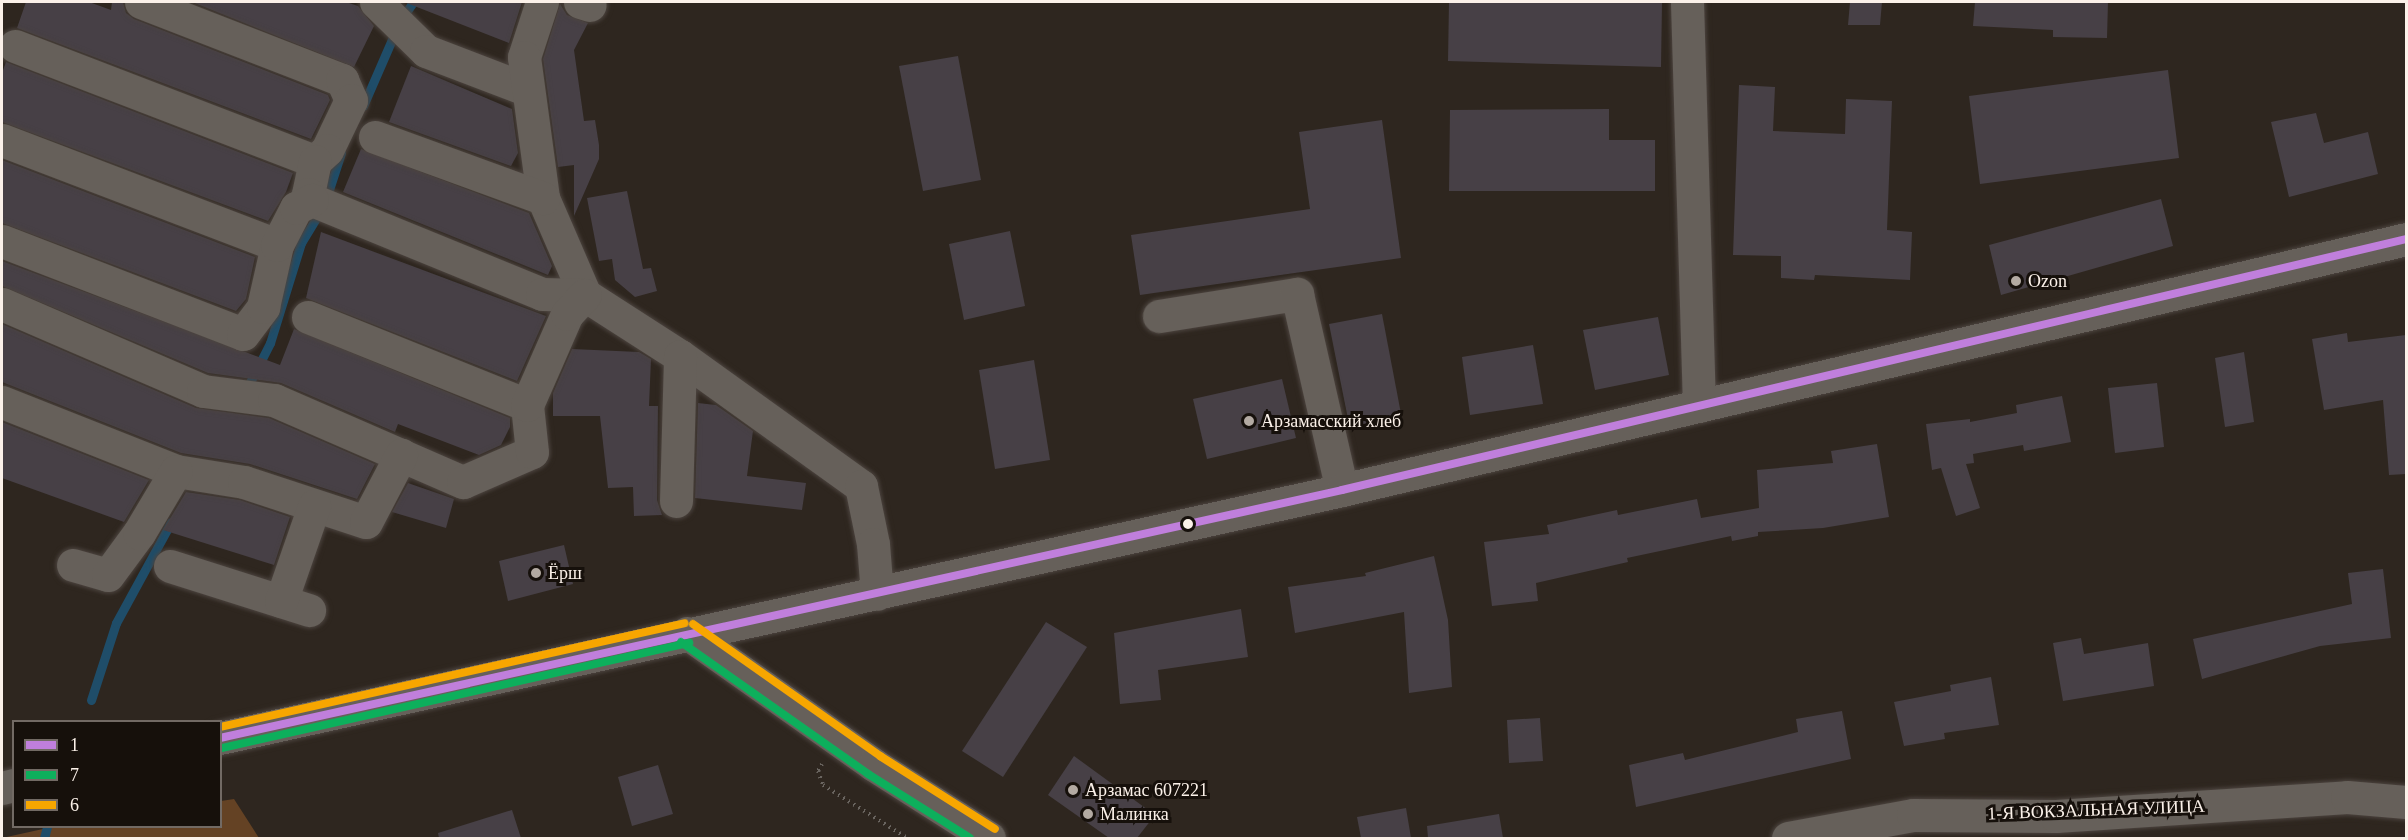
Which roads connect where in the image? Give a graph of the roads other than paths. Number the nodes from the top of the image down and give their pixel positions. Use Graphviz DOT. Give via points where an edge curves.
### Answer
graph roads {
  1 [pos="141,2"];
  2 [pos="376,2"];
  3 [pos="542,2"];
  4 [pos="1687,2"];
  5 [pos="15,46"];
  6 [pos="528,90"];
  7 [pos="375,137"];
  8 [pos="2,141"];
  9 [pos="315,161"];
  10 [pos="543,198"];
  11 [pos="312,200"];
  12 [pos="2406,239"];
  13 [pos="2,241"];
  14 [pos="277,245"];
  15 [pos="585,295"];
  16 [pos="2,304"];
  17 [pos="1159,316"];
  18 [pos="308,317"];
  19 [pos="680,356"];
  20 [pos="2,402"];
  21 [pos="527,405"];
  22 [pos="1699,406"];
  23 [pos="401,455"];
  24 [pos="176,471"];
  25 [pos="1342,490"];
  26 [pos="676,501"];
  27 [pos="314,506"];
  28 [pos="73,565"];
  29 [pos="170,566"];
  30 [pos="877,594"];
  31 [pos="687,633"];
  32 [pos="222,738"];
  33 [pos="2406,802"];
  34 [pos="2054,827"];
  35 [pos="989,838"];
  36 [pos="1788,838"];
  1 -- 9 [label="street" via="342,80 351,100 327,150"];
  2 -- 6 [label="street" via="426,51"];
  3 -- 6 [label="street" via="524,57"];
  4 -- 22 [label="street"];
  5 -- 9 [label="street"];
  6 -- 10 [label="street"];
  7 -- 10 [label="street"];
  8 -- 14 [label="street"];
  9 -- 11 [label="street" via="308,194"];
  10 -- 15 [label="street"];
  11 -- 14 [label="street" via="296,208"];
  11 -- 15 [label="street" via="542,294"];
  12 -- 22 [label="street"];
  13 -- 14 [label="street" via="243,334 263,307"];
  15 -- 19 [label="street"];
  15 -- 21 [label="street" via="567,314"];
  16 -- 23 [label="street" via="203,391 274,400"];
  17 -- 25 [label="street" via="1296,294"];
  18 -- 21 [label="street"];
  19 -- 26 [label="street"];
  19 -- 30 [label="street" via="861,486 873,544"];
  20 -- 24 [label="street"];
  21 -- 23 [label="street" via="532,452 463,482"];
  22 -- 25 [label="street"];
  23 -- 27 [label="street" via="366,522"];
  24 -- 27 [label="street" via="244,482"];
  24 -- 28 [label="street" via="108,575"];
  25 -- 30 [label="street"];
  27 -- 29 [label="street" via="295,606"];
  30 -- 31 [label="street"];
  31 -- 32 [label="street"];
  31 -- 35 [label="street" via="874,765"];
  33 -- 34 [label="street, 1-Я ВОКЗАЛЬНАЯ УЛИЦА" via="2347,797"];
  34 -- 36 [label="street, 1-Я ВОКЗАЛЬНАЯ УЛИЦА" via="1913,815"];
}
